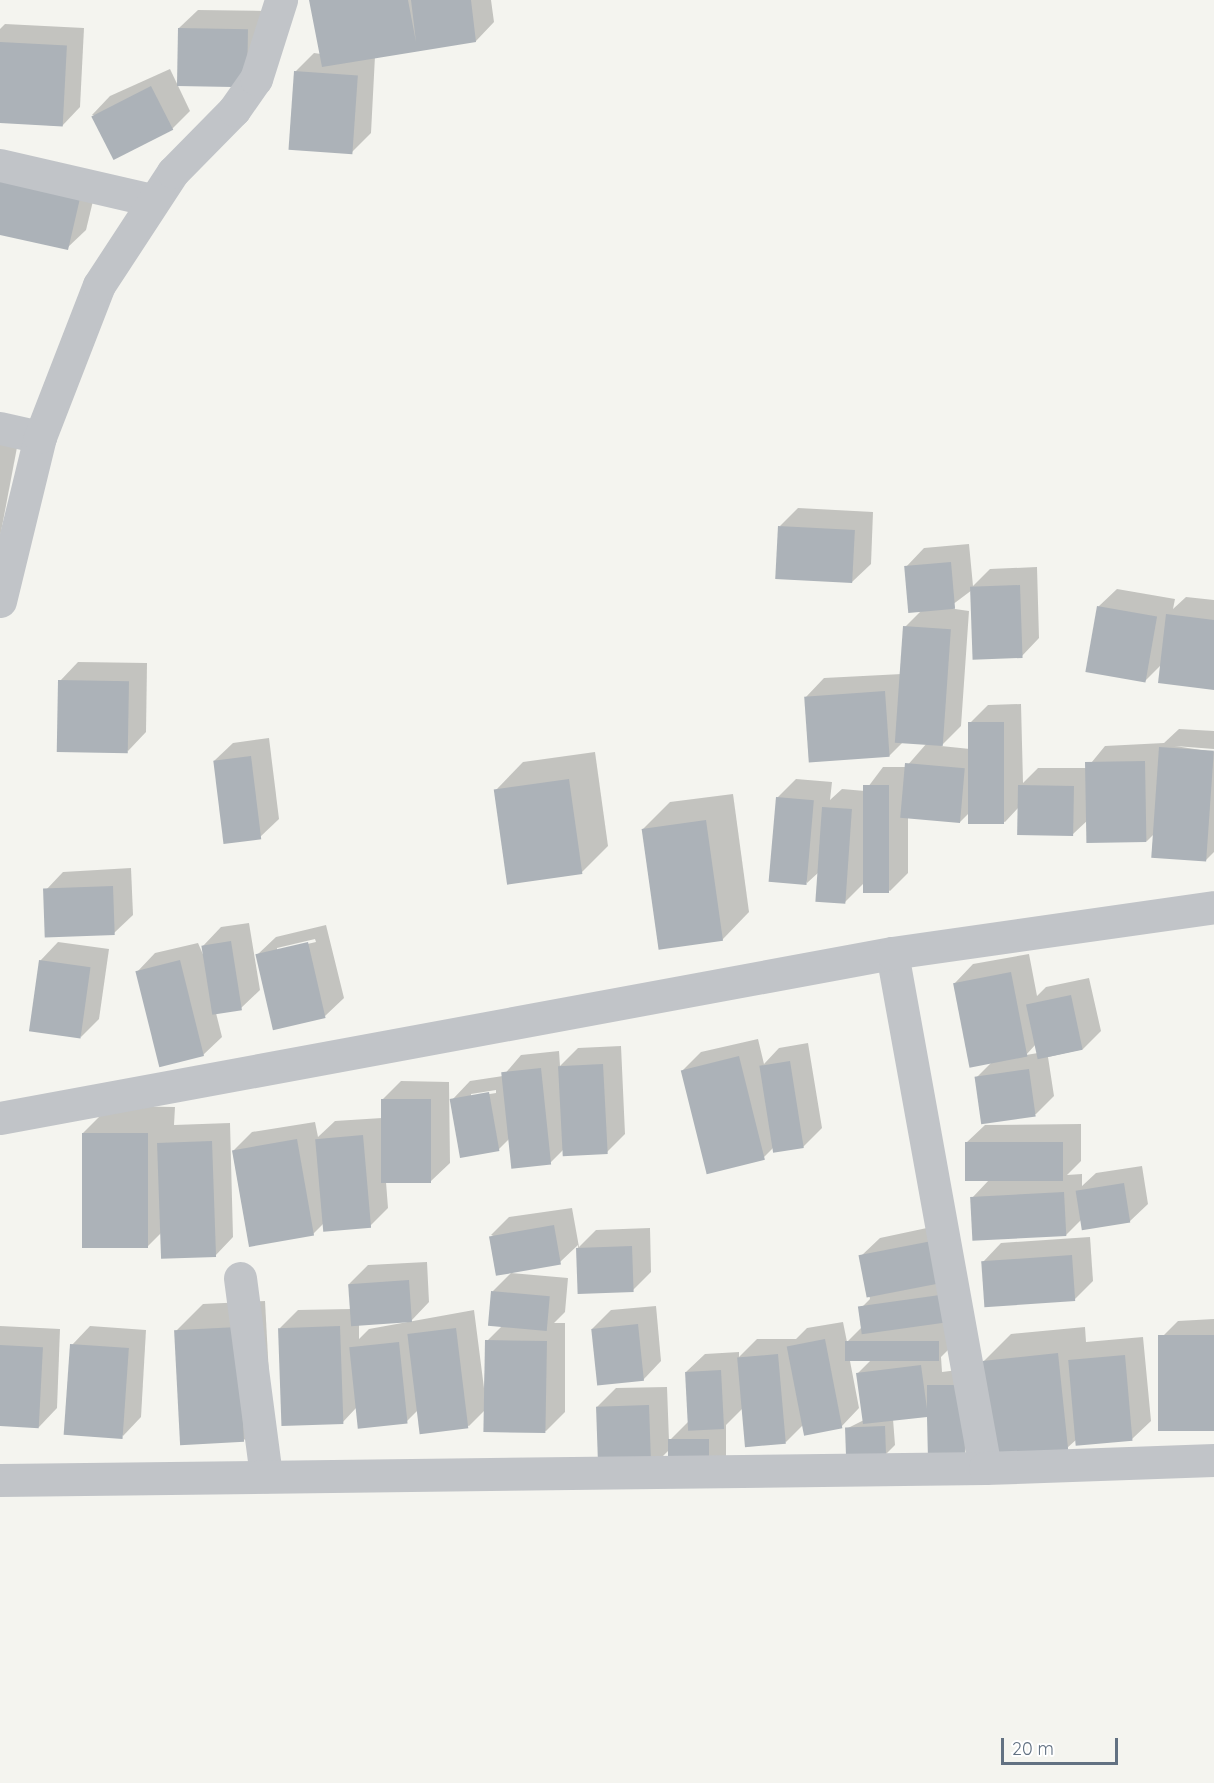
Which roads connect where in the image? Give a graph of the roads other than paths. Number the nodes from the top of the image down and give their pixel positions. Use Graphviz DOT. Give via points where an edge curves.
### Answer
graph roads {
  1 [pos="281,0"];
  2 [pos="0,165"];
  3 [pos="152,200"];
  4 [pos="0,428"];
  5 [pos="40,437"];
  6 [pos="0,601"];
  7 [pos="1214,907"];
  8 [pos="892,953"];
  9 [pos="0,1118"];
  10 [pos="240,1278"];
  11 [pos="1214,1460"];
  12 [pos="985,1468"];
  13 [pos="266,1476"];
  14 [pos="0,1480"];
  1 -- 3 [label="street" via="256,79"];
  2 -- 3 [label="street"];
  3 -- 5 [label="street" via="99,285"];
  4 -- 5 [label="street"];
  5 -- 6 [label="street"];
  7 -- 8 [label="street"];
  8 -- 9 [label="street"];
  8 -- 12 [label="street"];
  10 -- 13 [label="street"];
  11 -- 12 [label="street"];
  12 -- 13 [label="street"];
  13 -- 14 [label="street"];
}
